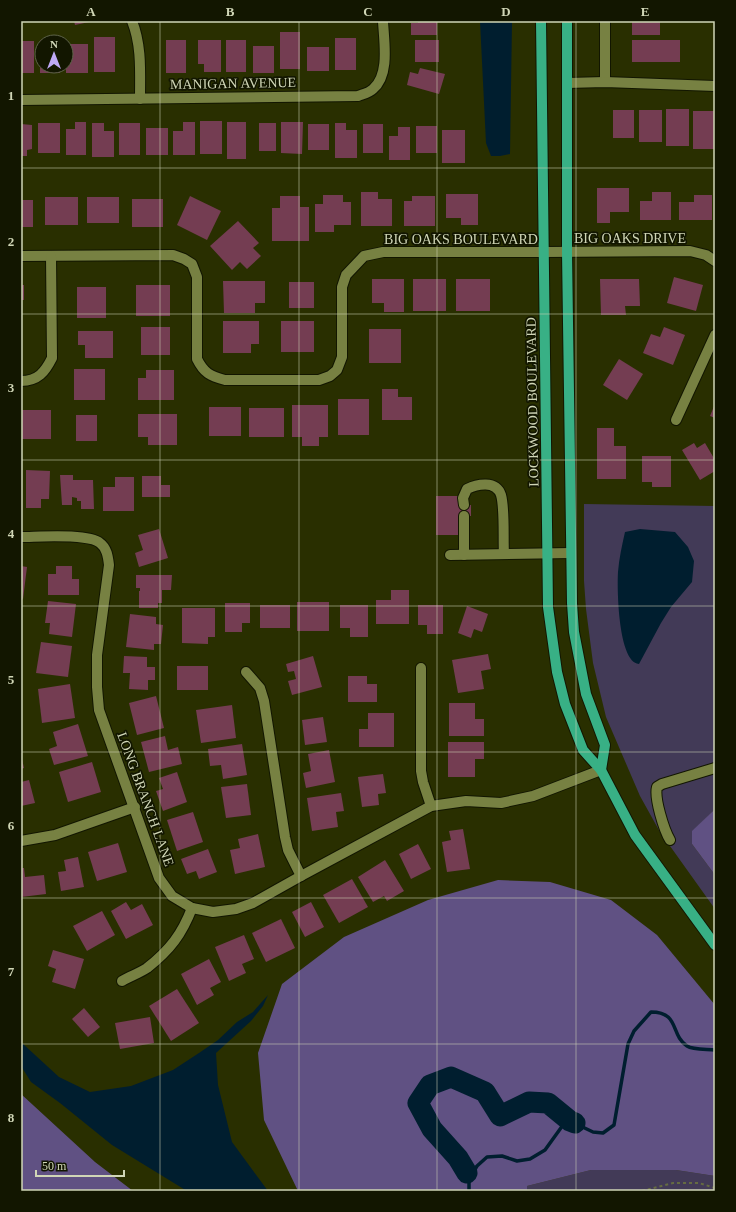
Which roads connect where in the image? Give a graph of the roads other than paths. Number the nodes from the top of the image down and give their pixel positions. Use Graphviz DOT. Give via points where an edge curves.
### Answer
graph roads {
  1 [pos="132,21"];
  2 [pos="383,21"];
  3 [pos="541,21"];
  4 [pos="567,21"];
  5 [pos="605,21"];
  6 [pos="605,82"];
  7 [pos="567,83"];
  8 [pos="715,86"];
  9 [pos="140,99"];
  10 [pos="21,100"];
  11 [pos="544,252"];
  12 [pos="567,252"];
  13 [pos="21,256"];
  14 [pos="51,256"];
  15 [pos="715,261"];
  16 [pos="715,335"];
  17 [pos="21,381"];
  18 [pos="676,420"];
  19 [pos="464,504"];
  20 [pos="464,516"];
  21 [pos="21,537"];
  22 [pos="547,553"];
  23 [pos="571,553"];
  24 [pos="504,554"];
  25 [pos="450,555"];
  26 [pos="464,555"];
  27 [pos="421,668"];
  28 [pos="246,672"];
  29 [pos="715,768"];
  30 [pos="601,770"];
  31 [pos="431,806"];
  32 [pos="134,807"];
  33 [pos="670,840"];
  34 [pos="21,841"];
  35 [pos="301,876"];
  36 [pos="192,908"];
  37 [pos="715,945"];
  38 [pos="122,980"];
  1 -- 9 [label="street" via="140,58"];
  2 -- 9 [label="street, MANIGAN AVENUE" via="384,70 380,81 372,90 358,96"];
  3 -- 11 [label="main road, LOCKWOOD BOULEVARD"];
  4 -- 7 [label="main road"];
  5 -- 6 [label="street"];
  6 -- 7 [label="street"];
  6 -- 8 [label="street"];
  7 -- 12 [label="main road"];
  9 -- 10 [label="street, MANIGAN AVENUE"];
  11 -- 12 [label="street, BIG OAKS BOULEVARD"];
  11 -- 14 [label="street, BIG OAKS BOULEVARD" via="383,252 364,256 346,275 342,287 342,357 337,370 319,380 225,380 213,377 202,369 198,359 197,277 192,264 184,259 173,255"];
  11 -- 22 [label="main road, LOCKWOOD BOULEVARD"];
  12 -- 15 [label="street, BIG OAKS DRIVE" via="690,251 706,255"];
  12 -- 23 [label="main road"];
  13 -- 14 [label="street, BIG OAKS BOULEVARD"];
  14 -- 17 [label="street" via="52,358 39,377"];
  16 -- 18 [label="street"];
  19 -- 24 [label="street" via="466,489 473,486 485,484 499,491"];
  20 -- 26 [label="street"];
  21 -- 32 [label="street, LONG BRANCH LANE" via="87,537 101,543 108,553 109,565 97,655 99,710"];
  22 -- 23 [label="street"];
  22 -- 24 [label="street"];
  22 -- 30 [label="main road, LOCKWOOD BOULEVARD" via="548,607 563,698 583,750"];
  23 -- 30 [label="main road" via="574,632 586,694 605,745"];
  24 -- 26 [label="street"];
  25 -- 26 [label="street"];
  27 -- 31 [label="street" via="421,771"];
  28 -- 35 [label="street" via="260,688 264,701 285,837 288,850"];
  29 -- 33 [label="street" via="657,787 663,824"];
  30 -- 31 [label="street, LONG BRANCH LANE" via="533,796 501,803 466,801"];
  30 -- 37 [label="main road, LOCKWOOD BOULEVARD" via="635,835"];
  31 -- 35 [label="street, LONG BRANCH LANE"];
  32 -- 34 [label="street" via="55,835"];
  32 -- 36 [label="street, LONG BRANCH LANE" via="159,878 172,896"];
  35 -- 36 [label="street, LONG BRANCH LANE" via="253,903 236,909 213,912"];
  36 -- 38 [label="street" via="176,940 147,968"];
}
